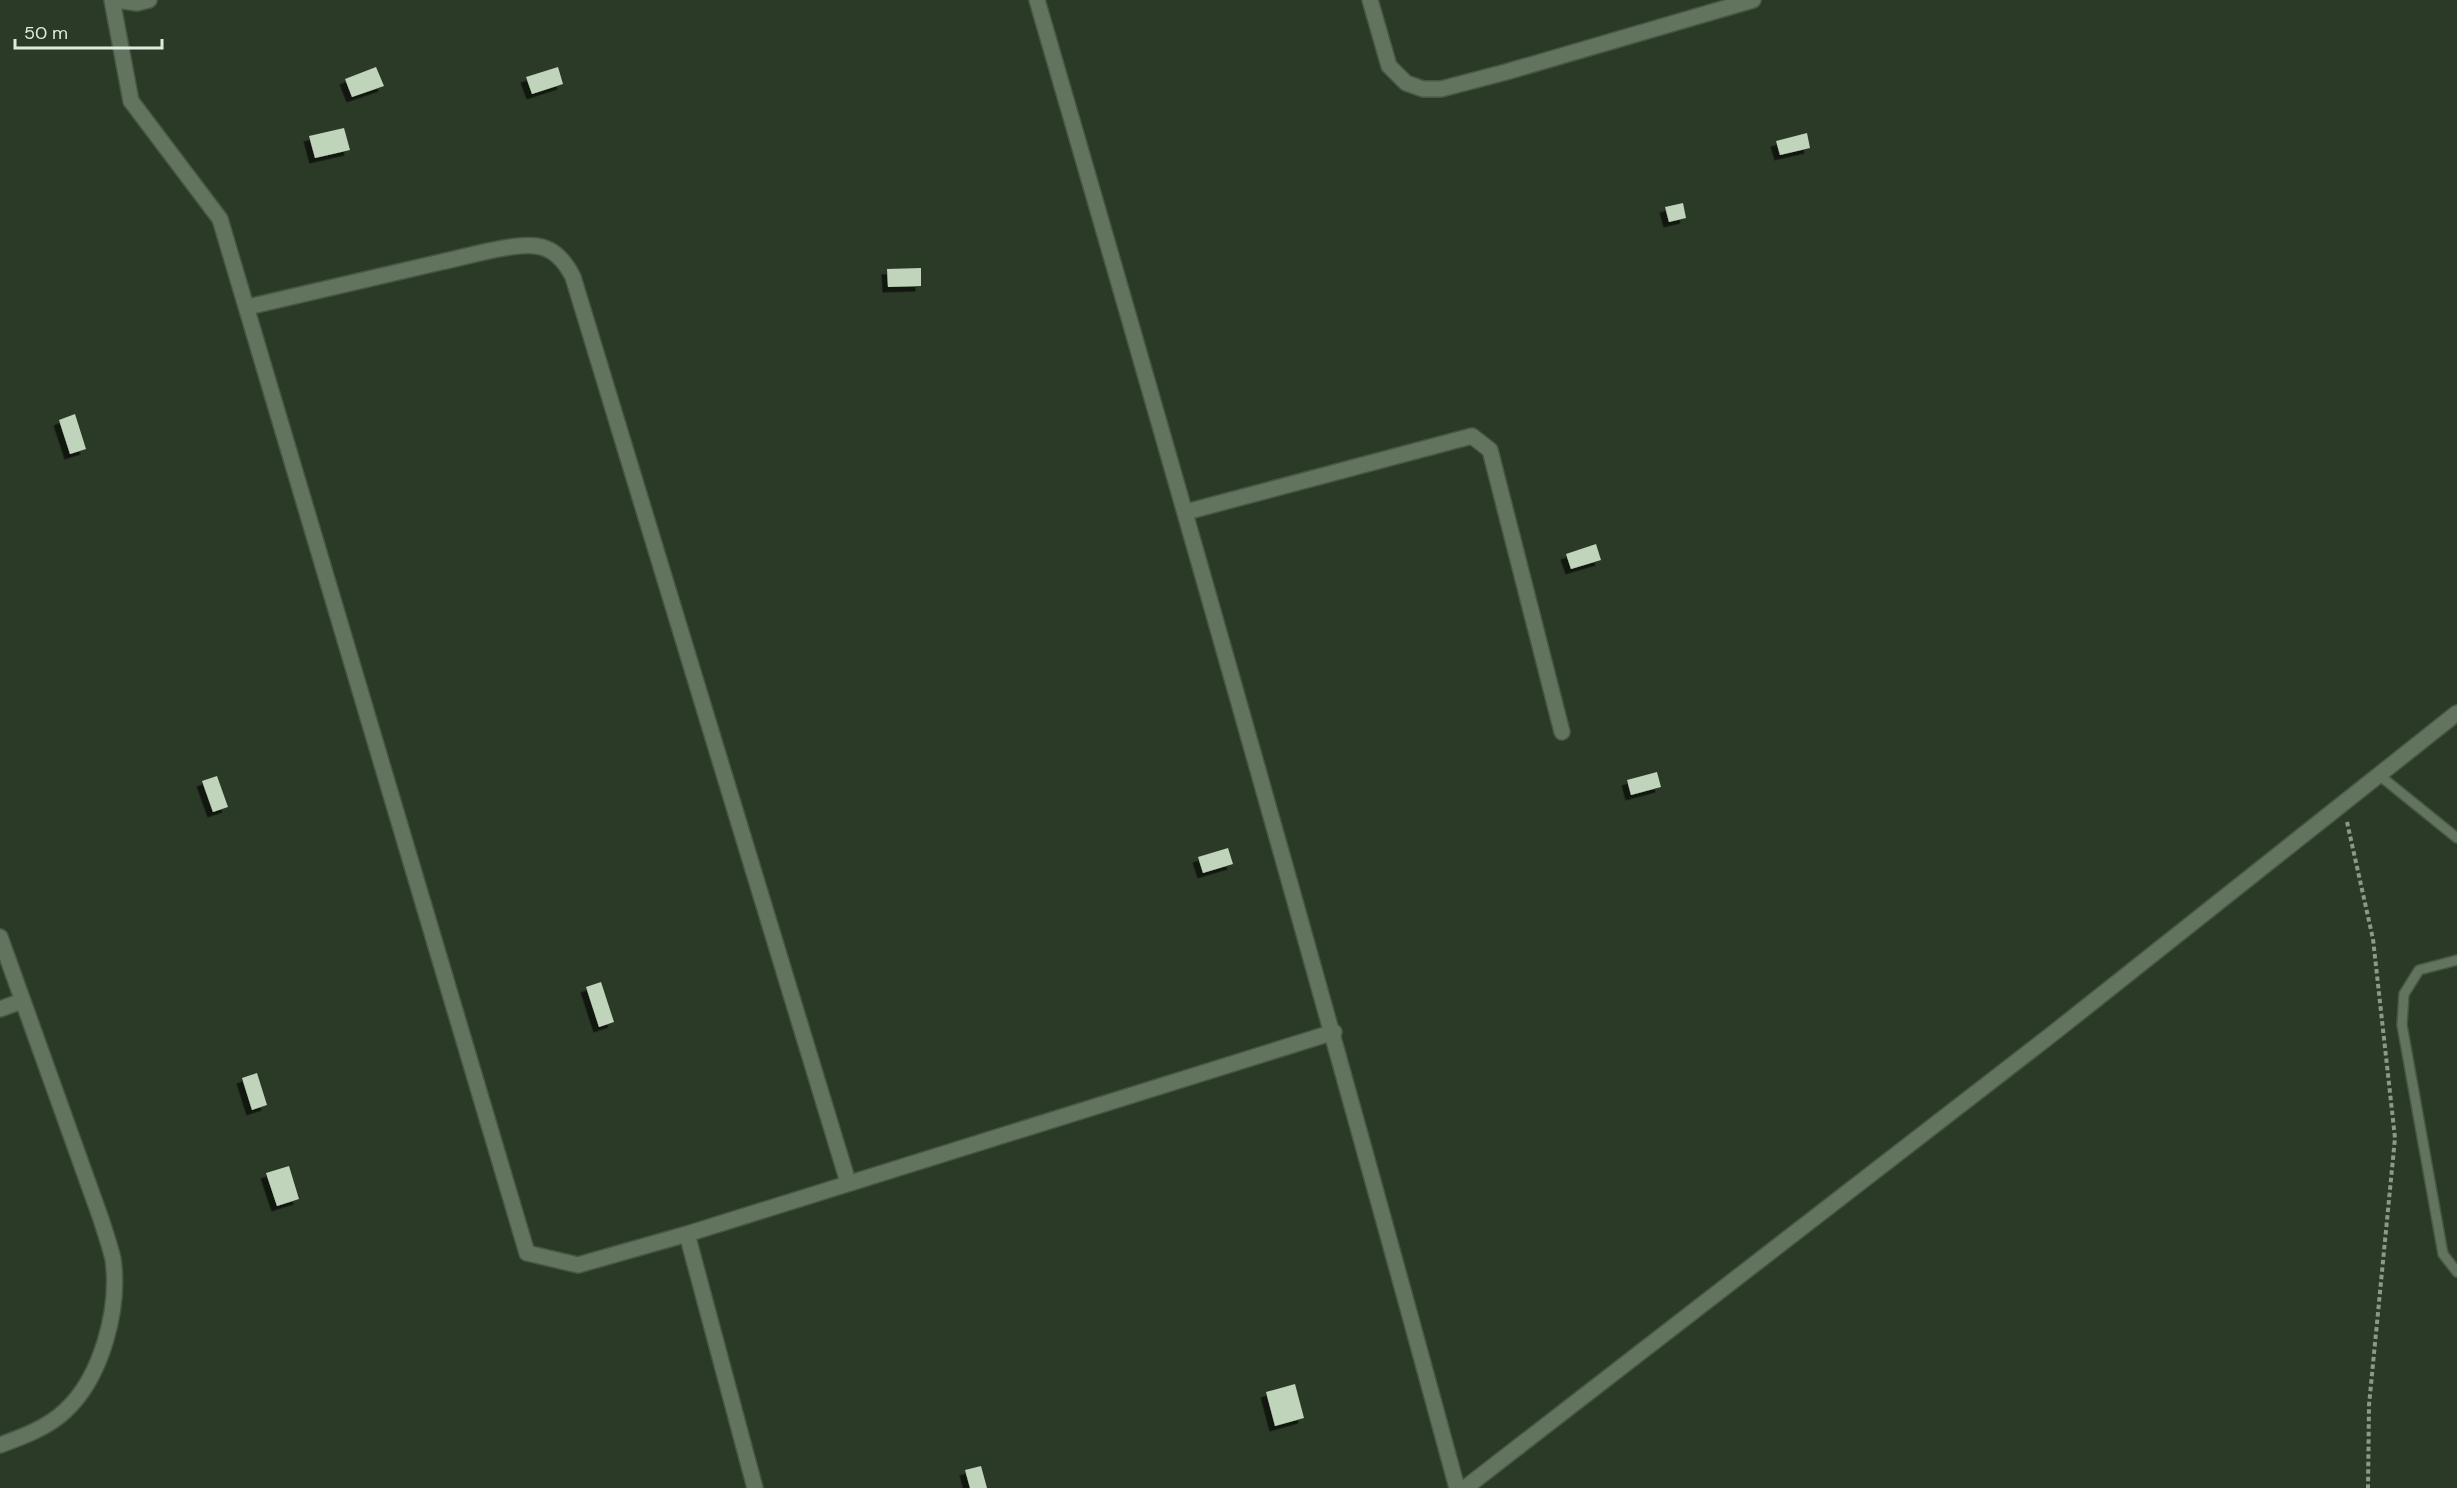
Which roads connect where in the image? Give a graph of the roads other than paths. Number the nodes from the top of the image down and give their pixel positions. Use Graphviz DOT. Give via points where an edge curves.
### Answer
graph roads {
  1 [pos="112,0"];
  2 [pos="117,0"];
  3 [pos="150,0"];
  4 [pos="1037,0"];
  5 [pos="1370,0"];
  6 [pos="1753,0"];
  7 [pos="248,307"];
  8 [pos="1186,512"];
  9 [pos="2457,713"];
  10 [pos="1562,732"];
  11 [pos="2379,775"];
  12 [pos="2457,838"];
  13 [pos="0,938"];
  14 [pos="2457,960"];
  15 [pos="22,1001"];
  16 [pos="0,1009"];
  17 [pos="1334,1032"];
  18 [pos="848,1182"];
  19 [pos="687,1234"];
  20 [pos="2457,1272"];
  21 [pos="0,1445"];
  22 [pos="755,1488"];
  23 [pos="1457,1488"];
  24 [pos="1465,1488"];
  1 -- 7 [label="street" via="131,100 220,219"];
  2 -- 3 [label="street"];
  4 -- 8 [label="street"];
  5 -- 6 [label="street" via="1389,66 1406,83 1423,89 1441,89"];
  7 -- 18 [label="street" via="523,246 548,249 567,266"];
  7 -- 19 [label="street" via="527,1252 578,1265"];
  8 -- 10 [label="street" via="1472,436 1490,450"];
  8 -- 17 [label="street"];
  9 -- 11 [label="street"];
  11 -- 12 [label="lane"];
  11 -- 24 [label="street" via="2056,1031"];
  13 -- 15 [label="street"];
  14 -- 20 [label="lane" via="2419,970 2404,994 2402,1025 2443,1254"];
  15 -- 16 [label="street"];
  15 -- 21 [label="street" via="101,1219 113,1259 114,1306 90,1379 65,1412 26,1436"];
  17 -- 18 [label="street"];
  17 -- 23 [label="street"];
  18 -- 19 [label="street"];
  19 -- 22 [label="street"];
}
